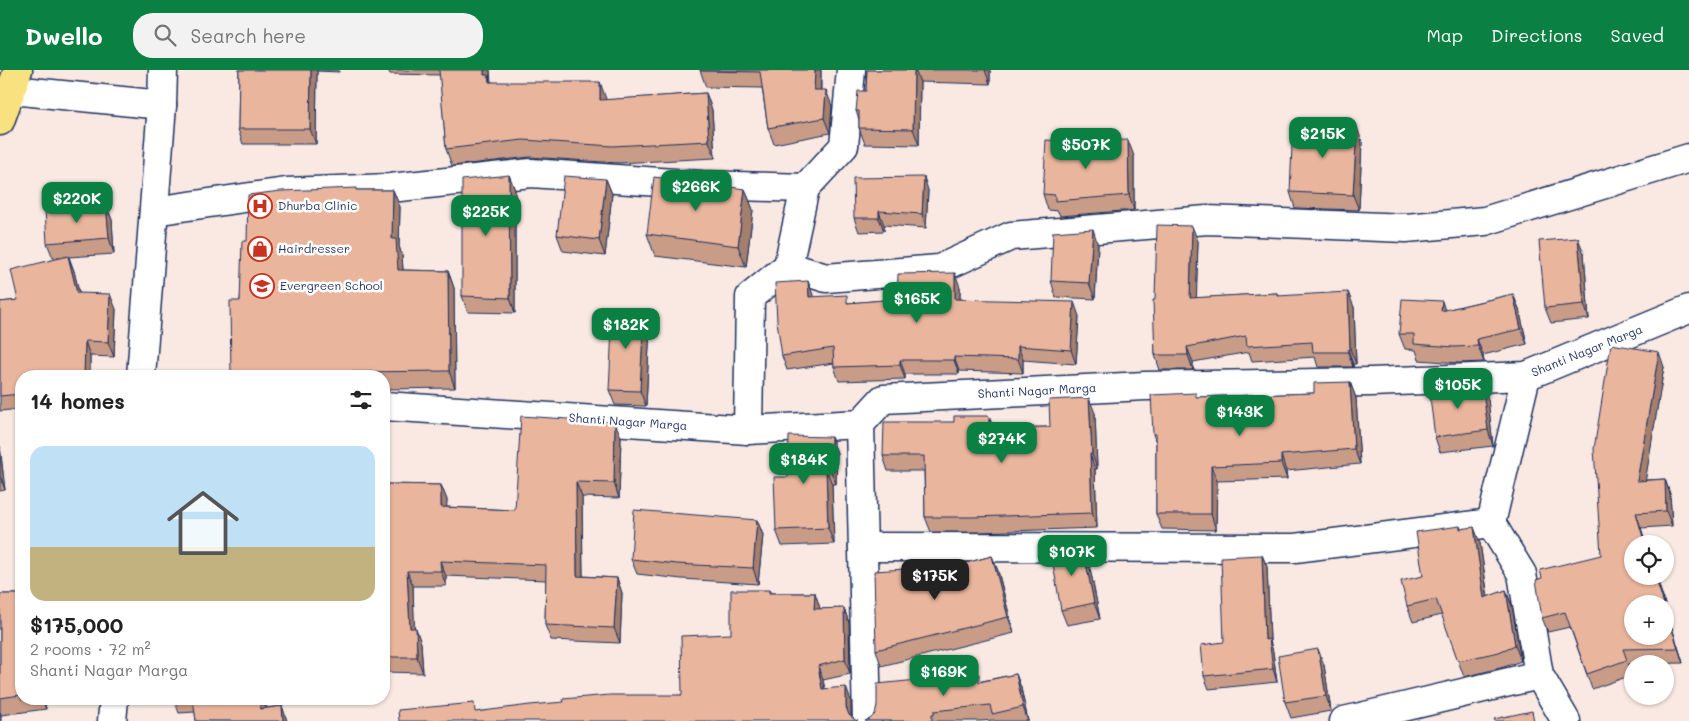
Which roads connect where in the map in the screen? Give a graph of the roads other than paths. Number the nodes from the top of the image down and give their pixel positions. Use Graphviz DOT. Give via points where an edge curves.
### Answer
graph roads {
  1 [pos="163,70"];
  2 [pos="851,70"];
  3 [pos="15,80"];
  4 [pos="162,105"];
  5 [pos="0,120"];
  6 [pos="1689,158"];
  7 [pos="805,188"];
  8 [pos="154,211"];
  9 [pos="788,266"];
  10 [pos="1689,309"];
  11 [pos="141,370"];
  12 [pos="1526,376"];
  13 [pos="390,406"];
  14 [pos="860,424"];
  15 [pos="748,430"];
  16 [pos="1491,523"];
  17 [pos="863,547"];
  18 [pos="1539,674"];
  19 [pos="113,705"];
  20 [pos="112,721"];
  21 [pos="866,721"];
  22 [pos="1344,721"];
  23 [pos="1566,721"];
  1 -- 4 [label="street"];
  2 -- 7 [label="street" via="844,146"];
  3 -- 4 [label="street"];
  3 -- 5 [label="highway"];
  4 -- 8 [label="street"];
  6 -- 9 [label="street" via="1485,222 1406,228 1207,220 1011,236 939,269 826,278"];
  7 -- 8 [label="street" via="702,185 531,173 390,188 286,192"];
  7 -- 9 [label="street"];
  8 -- 11 [label="street"];
  9 -- 15 [label="street" via="750,297"];
  10 -- 12 [label="street, Shanti Nagar Marga"];
  12 -- 14 [label="street, Shanti Nagar Marga" via="1145,386 883,400"];
  12 -- 16 [label="street"];
  13 -- 15 [label="street, Shanti Nagar Marga"];
  14 -- 15 [label="street, Shanti Nagar Marga"];
  14 -- 17 [label="street"];
  16 -- 17 [label="street" via="1295,548"];
  16 -- 18 [label="street" via="1522,574"];
  17 -- 21 [label="street"];
  18 -- 22 [label="street"];
  18 -- 23 [label="street"];
  19 -- 20 [label="street"];
}
